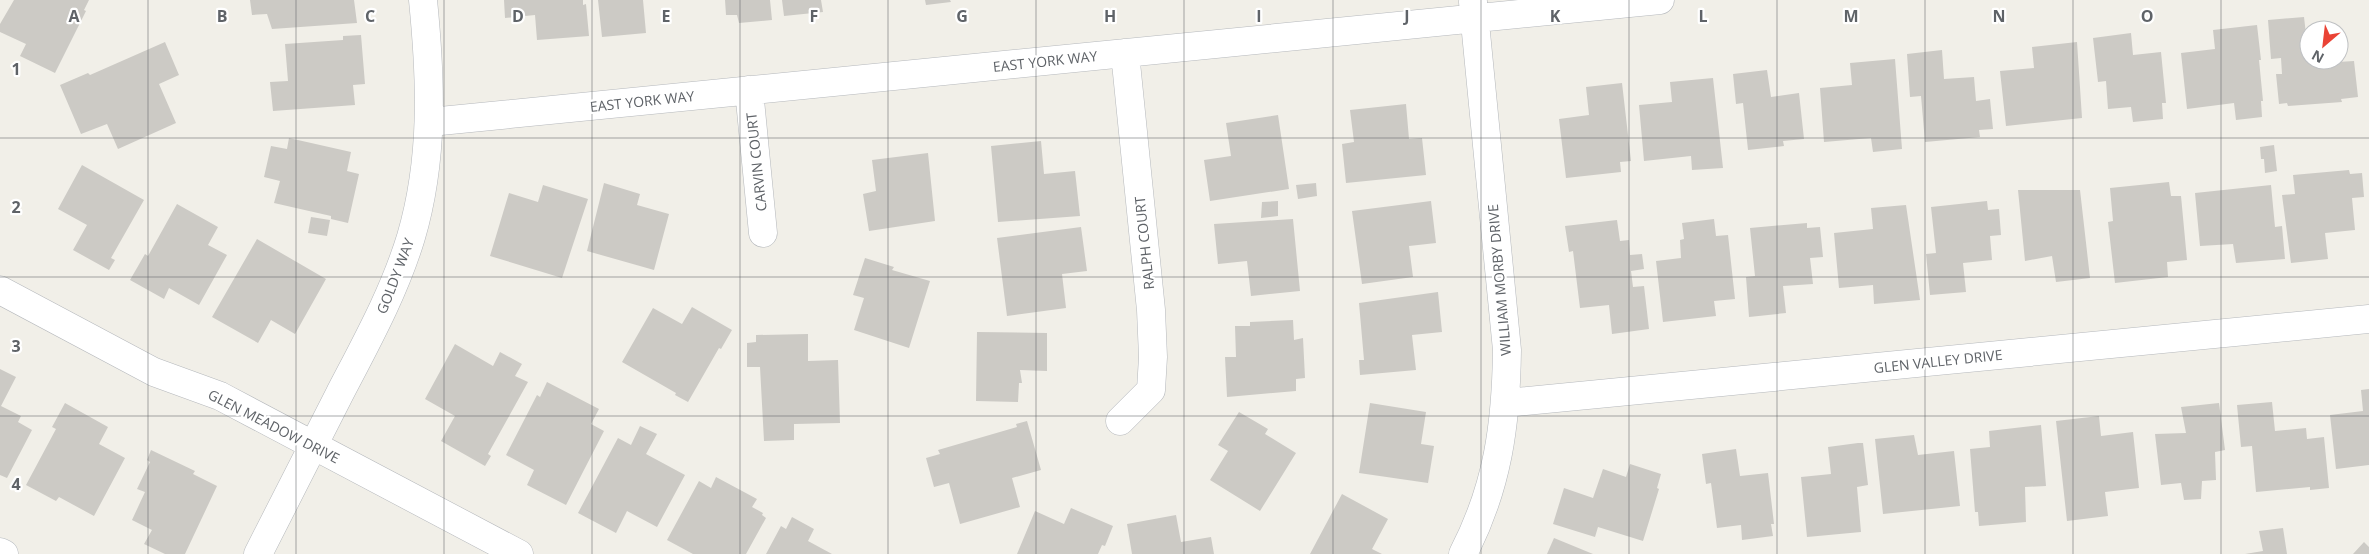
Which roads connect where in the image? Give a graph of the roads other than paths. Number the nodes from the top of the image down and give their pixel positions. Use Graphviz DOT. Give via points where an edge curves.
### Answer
graph roads {
  1 [pos="423,0"];
  2 [pos="1660,0"];
  3 [pos="1474,9"];
  4 [pos="1125,53"];
  5 [pos="749,90"];
  6 [pos="430,122"];
  7 [pos="763,233"];
  8 [pos="0,290"];
  9 [pos="2369,319"];
  10 [pos="1506,403"];
  11 [pos="1120,421"];
  12 [pos="313,444"];
  13 [pos="0,552"];
  14 [pos="4,554"];
  15 [pos="258,554"];
  16 [pos="519,554"];
  17 [pos="1463,554"];
  1 -- 6 [label="street, GOLDY WAY" via="429,59"];
  2 -- 3 [label="street, EAST YORK WAY"];
  3 -- 4 [label="street, EAST YORK WAY"];
  3 -- 10 [label="street, WILLIAM MORBY DRIVE" via="1507,350"];
  4 -- 5 [label="street, EAST YORK WAY"];
  4 -- 11 [label="street, RALPH COURT" via="1153,357 1151,390"];
  5 -- 6 [label="street, EAST YORK WAY"];
  5 -- 7 [label="street, CARVIN COURT"];
  6 -- 12 [label="street, GOLDY WAY" via="425,172 411,236 388,300"];
  8 -- 12 [label="street, GLEN MEADOW DRIVE" via="154,372 220,396"];
  9 -- 10 [label="street, GLEN VALLEY DRIVE"];
  10 -- 17 [label="street, WILLIAM MORBY DRIVE" via="1495,473 1476,528"];
  12 -- 15 [label="street, GOLDY WAY"];
  12 -- 16 [label="street, GLEN MEADOW DRIVE"];
  13 -- 14 [label="street"];
}
